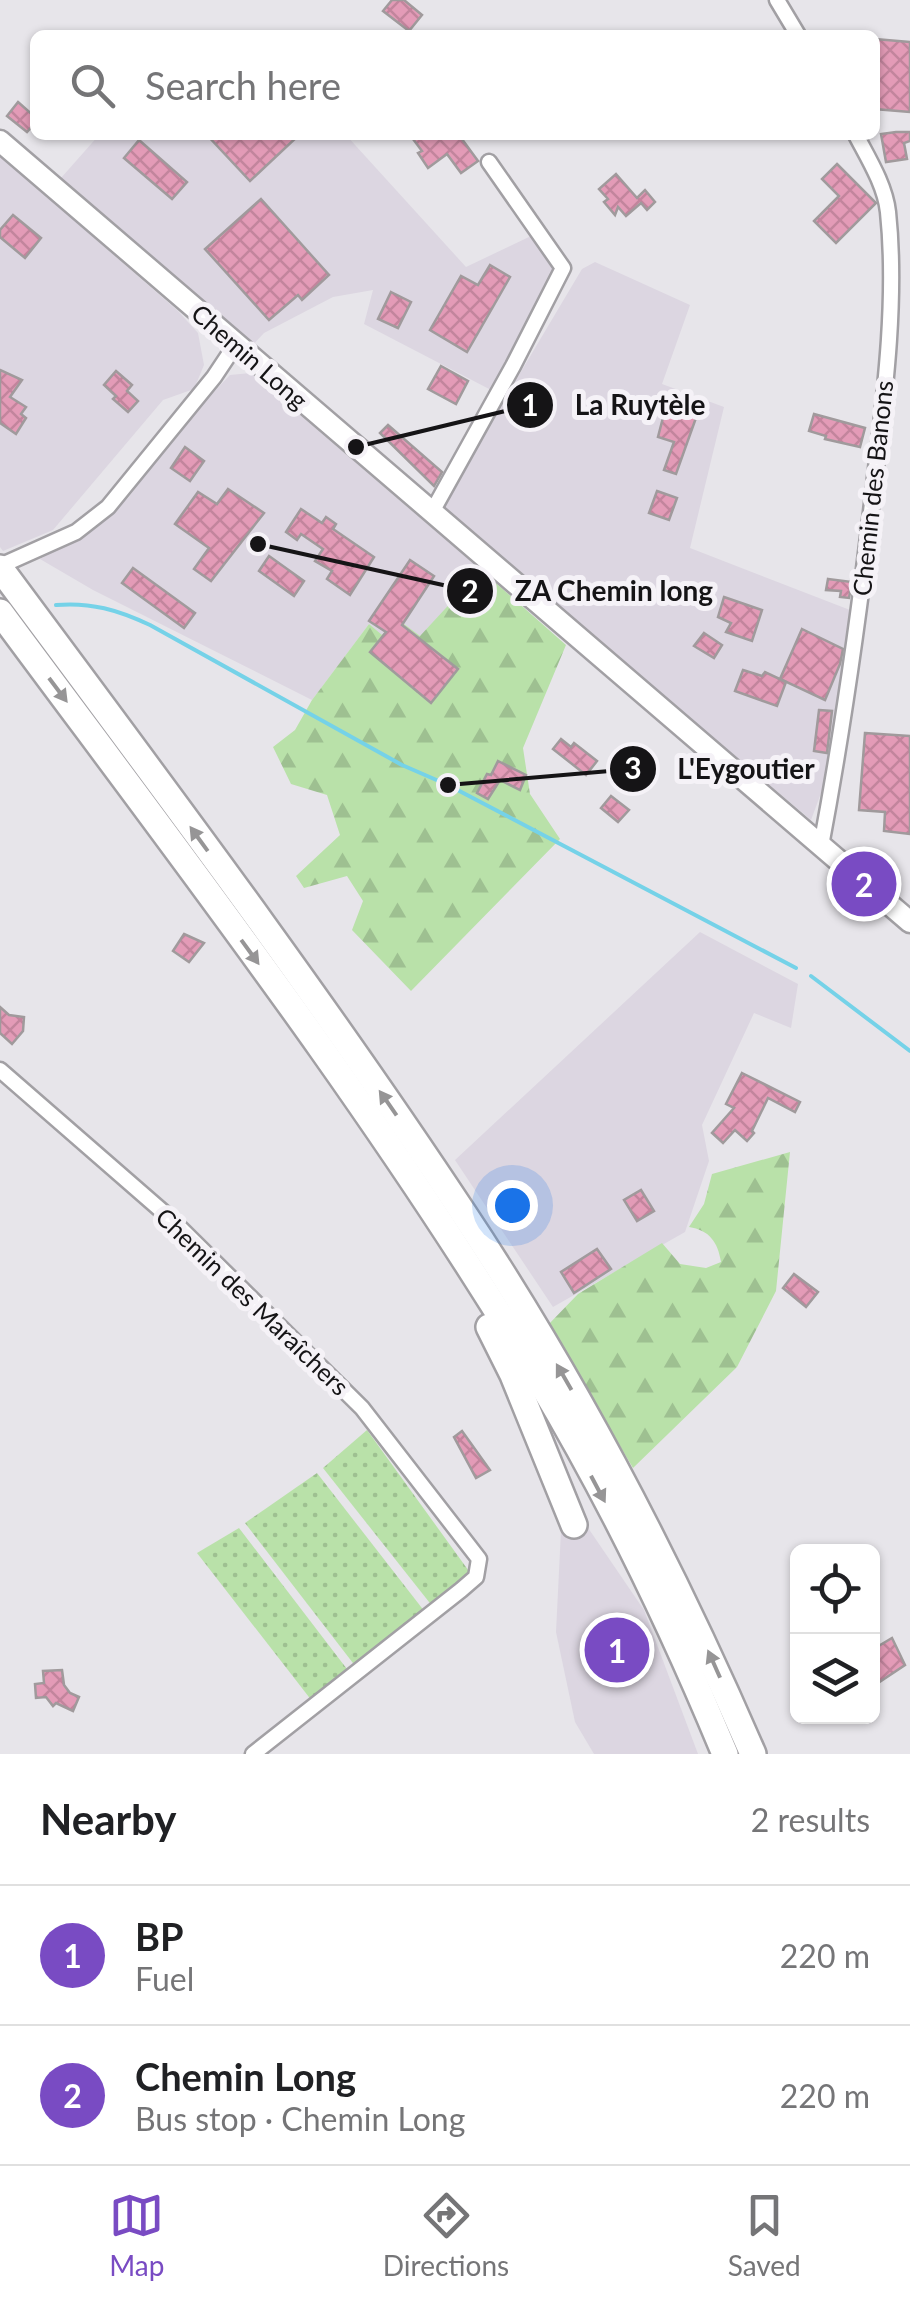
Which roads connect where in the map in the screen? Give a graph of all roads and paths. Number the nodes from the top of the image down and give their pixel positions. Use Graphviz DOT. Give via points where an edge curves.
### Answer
graph roads {
  1 [pos="777,0"];
  2 [pos="795,30"];
  3 [pos="859,140"];
  4 [pos="0,141"];
  5 [pos="488,162"];
  6 [pos="236,344"];
  7 [pos="432,512"];
  8 [pos="0,567"];
  9 [pos="0,612"];
  10 [pos="821,846"];
  11 [pos="910,922"];
  12 [pos="0,1070"];
  13 [pos="385,1144"];
  14 [pos="574,1525"];
  15 [pos="253,1754"];
  16 [pos="725,1754"];
  17 [pos="753,1754"];
  1 -- 2 [label="street"];
  3 -- 10 [label="street, Chemin des Banons" via="888,208 884,403"];
  4 -- 6 [label="main road, Chemin Long"];
  5 -- 7 [label="street" via="563,268"];
  6 -- 7 [label="main road, Chemin Long"];
  6 -- 8 [label="street" via="108,507 76,532"];
  7 -- 10 [label="main road, Chemin Long"];
  17 -- 8 [label="highway, one-way" via="652,1534 466,1216"];
  9 -- 13 [label="highway, one-way"];
  10 -- 11 [label="main road, Chemin Long"];
  12 -- 15 [label="street, Chemin des Maraîchers" via="170,1218 362,1408 479,1559 476,1577 462,1590"];
  13 -- 14 [label="highway" via="513,1375"];
  13 -- 16 [label="highway, one-way" via="541,1383 637,1560"];
}
